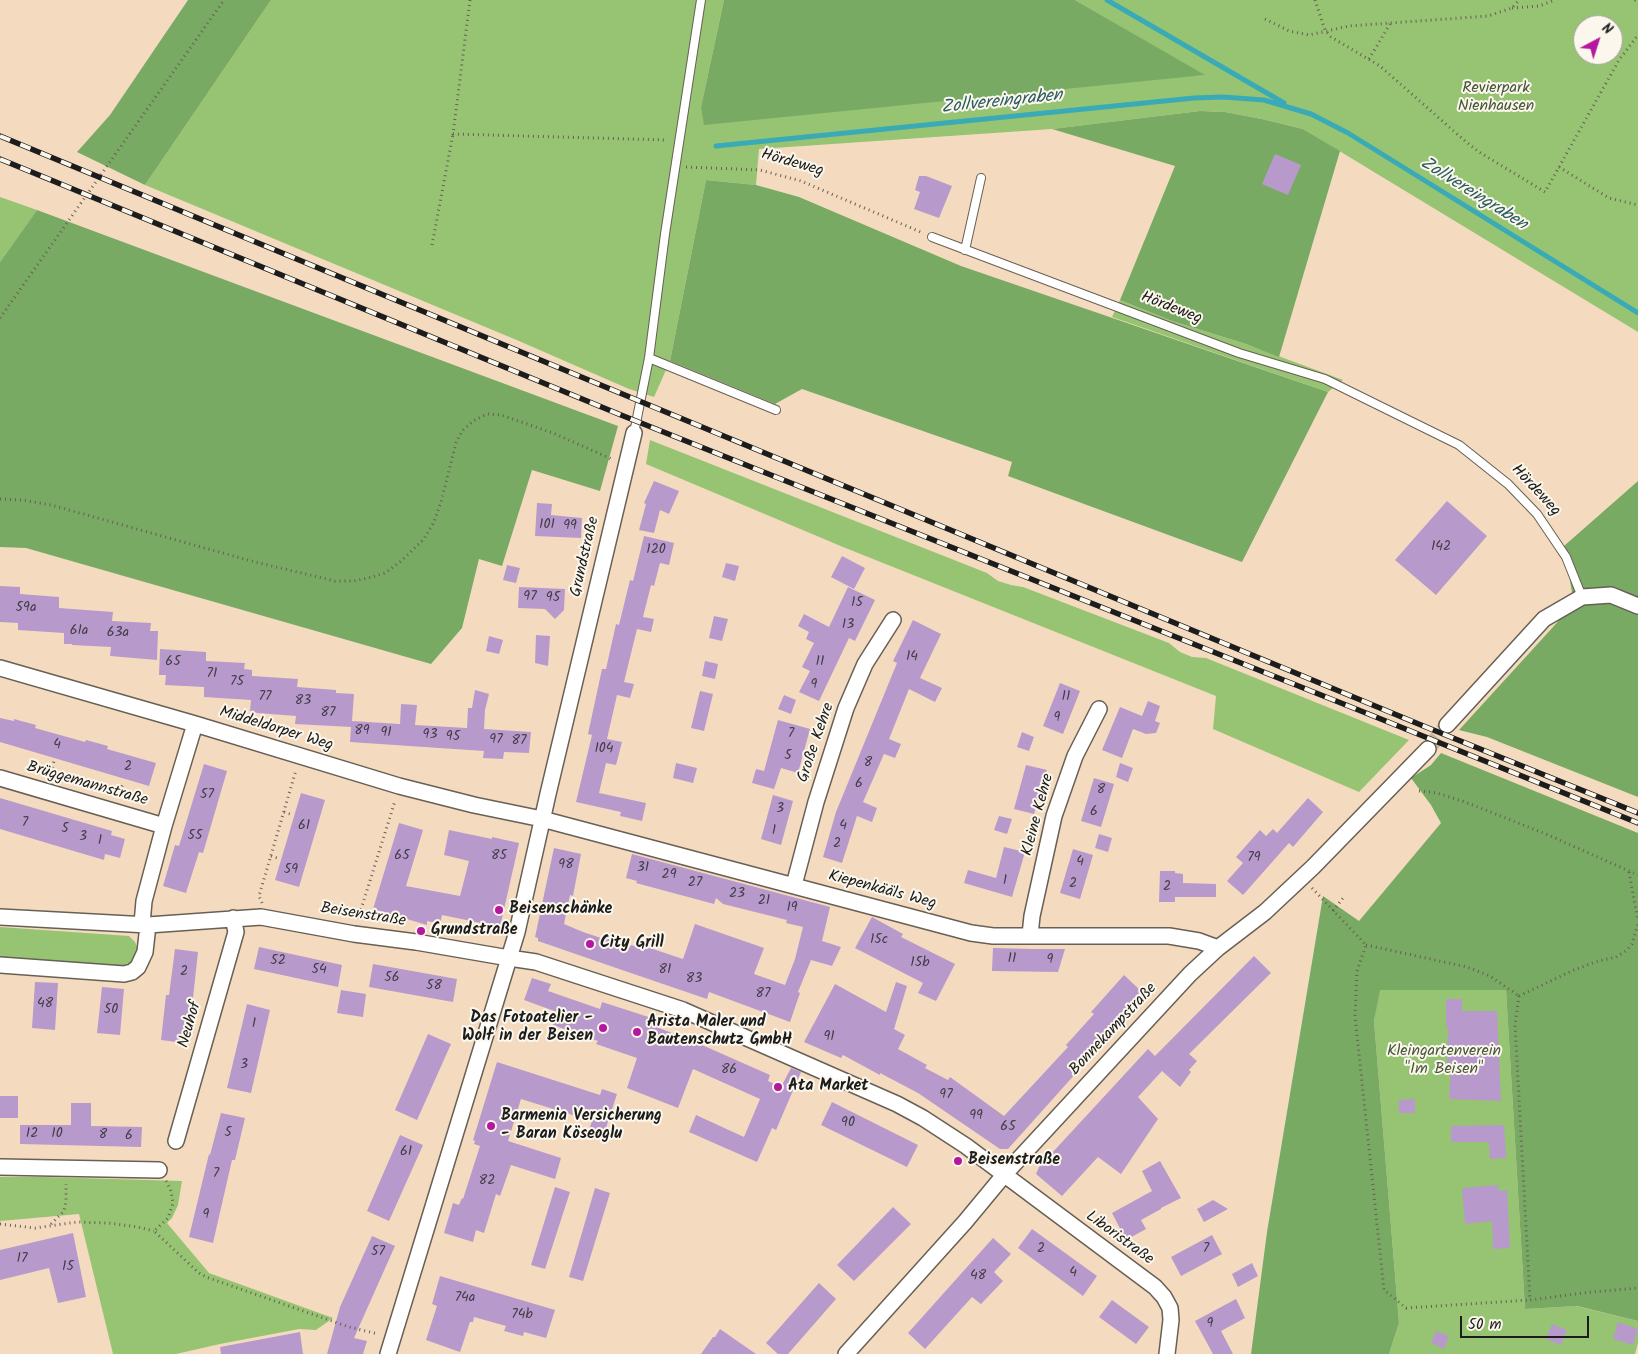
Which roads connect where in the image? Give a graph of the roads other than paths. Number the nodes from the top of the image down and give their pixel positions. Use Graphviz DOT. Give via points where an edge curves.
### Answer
graph roads {
  1 [pos="701,0"];
  2 [pos="981,178"];
  3 [pos="932,237"];
  4 [pos="965,250"];
  5 [pos="649,358"];
  6 [pos="776,410"];
  7 [pos="634,433"];
  8 [pos="1582,597"];
  9 [pos="1638,606"];
  10 [pos="893,620"];
  11 [pos="0,668"];
  12 [pos="1099,709"];
  13 [pos="195,724"];
  14 [pos="1448,725"];
  15 [pos="1428,749"];
  16 [pos="0,778"];
  17 [pos="542,819"];
  18 [pos="164,826"];
  19 [pos="794,886"];
  20 [pos="0,917"];
  21 [pos="233,918"];
  22 [pos="145,924"];
  23 [pos="1030,936"];
  24 [pos="1218,948"];
  25 [pos="509,958"];
  26 [pos="0,965"];
  27 [pos="176,1141"];
  28 [pos="0,1167"];
  29 [pos="159,1170"];
  30 [pos="1004,1175"];
  31 [pos="388,1354"];
  32 [pos="846,1354"];
  33 [pos="1167,1354"];
  1 -- 5 [label="lane"];
  2 -- 4 [label="lane"];
  3 -- 4 [label="lane, Hördeweg"];
  4 -- 8 [label="lane, Hördeweg" via="1240,353 1325,379 1459,445 1508,484 1537,514 1566,557"];
  5 -- 6 [label="lane"];
  5 -- 7 [label="lane"];
  7 -- 17 [label="street, Grundstraße"];
  8 -- 9 [label="street" via="1611,595"];
  8 -- 14 [label="street" via="1544,619"];
  10 -- 19 [label="street, Große Kehre" via="865,664 846,708"];
  11 -- 13 [label="street, Middeldorper Weg"];
  12 -- 23 [label="street, Kleine Kehre" via="1075,756 1054,816"];
  13 -- 17 [label="street, Middeldorper Weg" via="399,786"];
  13 -- 18 [label="street, Brüggemannstraße"];
  15 -- 24 [label="street, Bonnekampstraße" via="1302,878"];
  16 -- 18 [label="street, Brüggemannstraße"];
  17 -- 19 [label="street, Kiepenkääls Weg"];
  17 -- 25 [label="street, Grundstraße" via="518,932"];
  18 -- 22 [label="street, Brüggemannstraße" via="144,901"];
  19 -- 23 [label="street, Kiepenkääls Weg" via="971,933"];
  20 -- 22 [label="street, Beisenstraße"];
  21 -- 22 [label="street, Beisenstraße"];
  21 -- 25 [label="street, Beisenstraße" via="261,917"];
  21 -- 27 [label="street, Neuhof" via="236,932"];
  22 -- 26 [label="street" via="145,952 132,972"];
  23 -- 24 [label="street, Kiepenkääls Weg" via="1169,936"];
  24 -- 30 [label="street, Bonnekampstraße" via="1190,974"];
  25 -- 30 [label="street, Beisenstraße" via="536,962 683,1010 842,1078 923,1118"];
  25 -- 31 [label="street, Grundstraße"];
  28 -- 29 [label="street"];
  30 -- 32 [label="street, Bonnekampstraße"];
  30 -- 33 [label="street, Liboristraße" via="1155,1287 1170,1308 1172,1320"];
}
